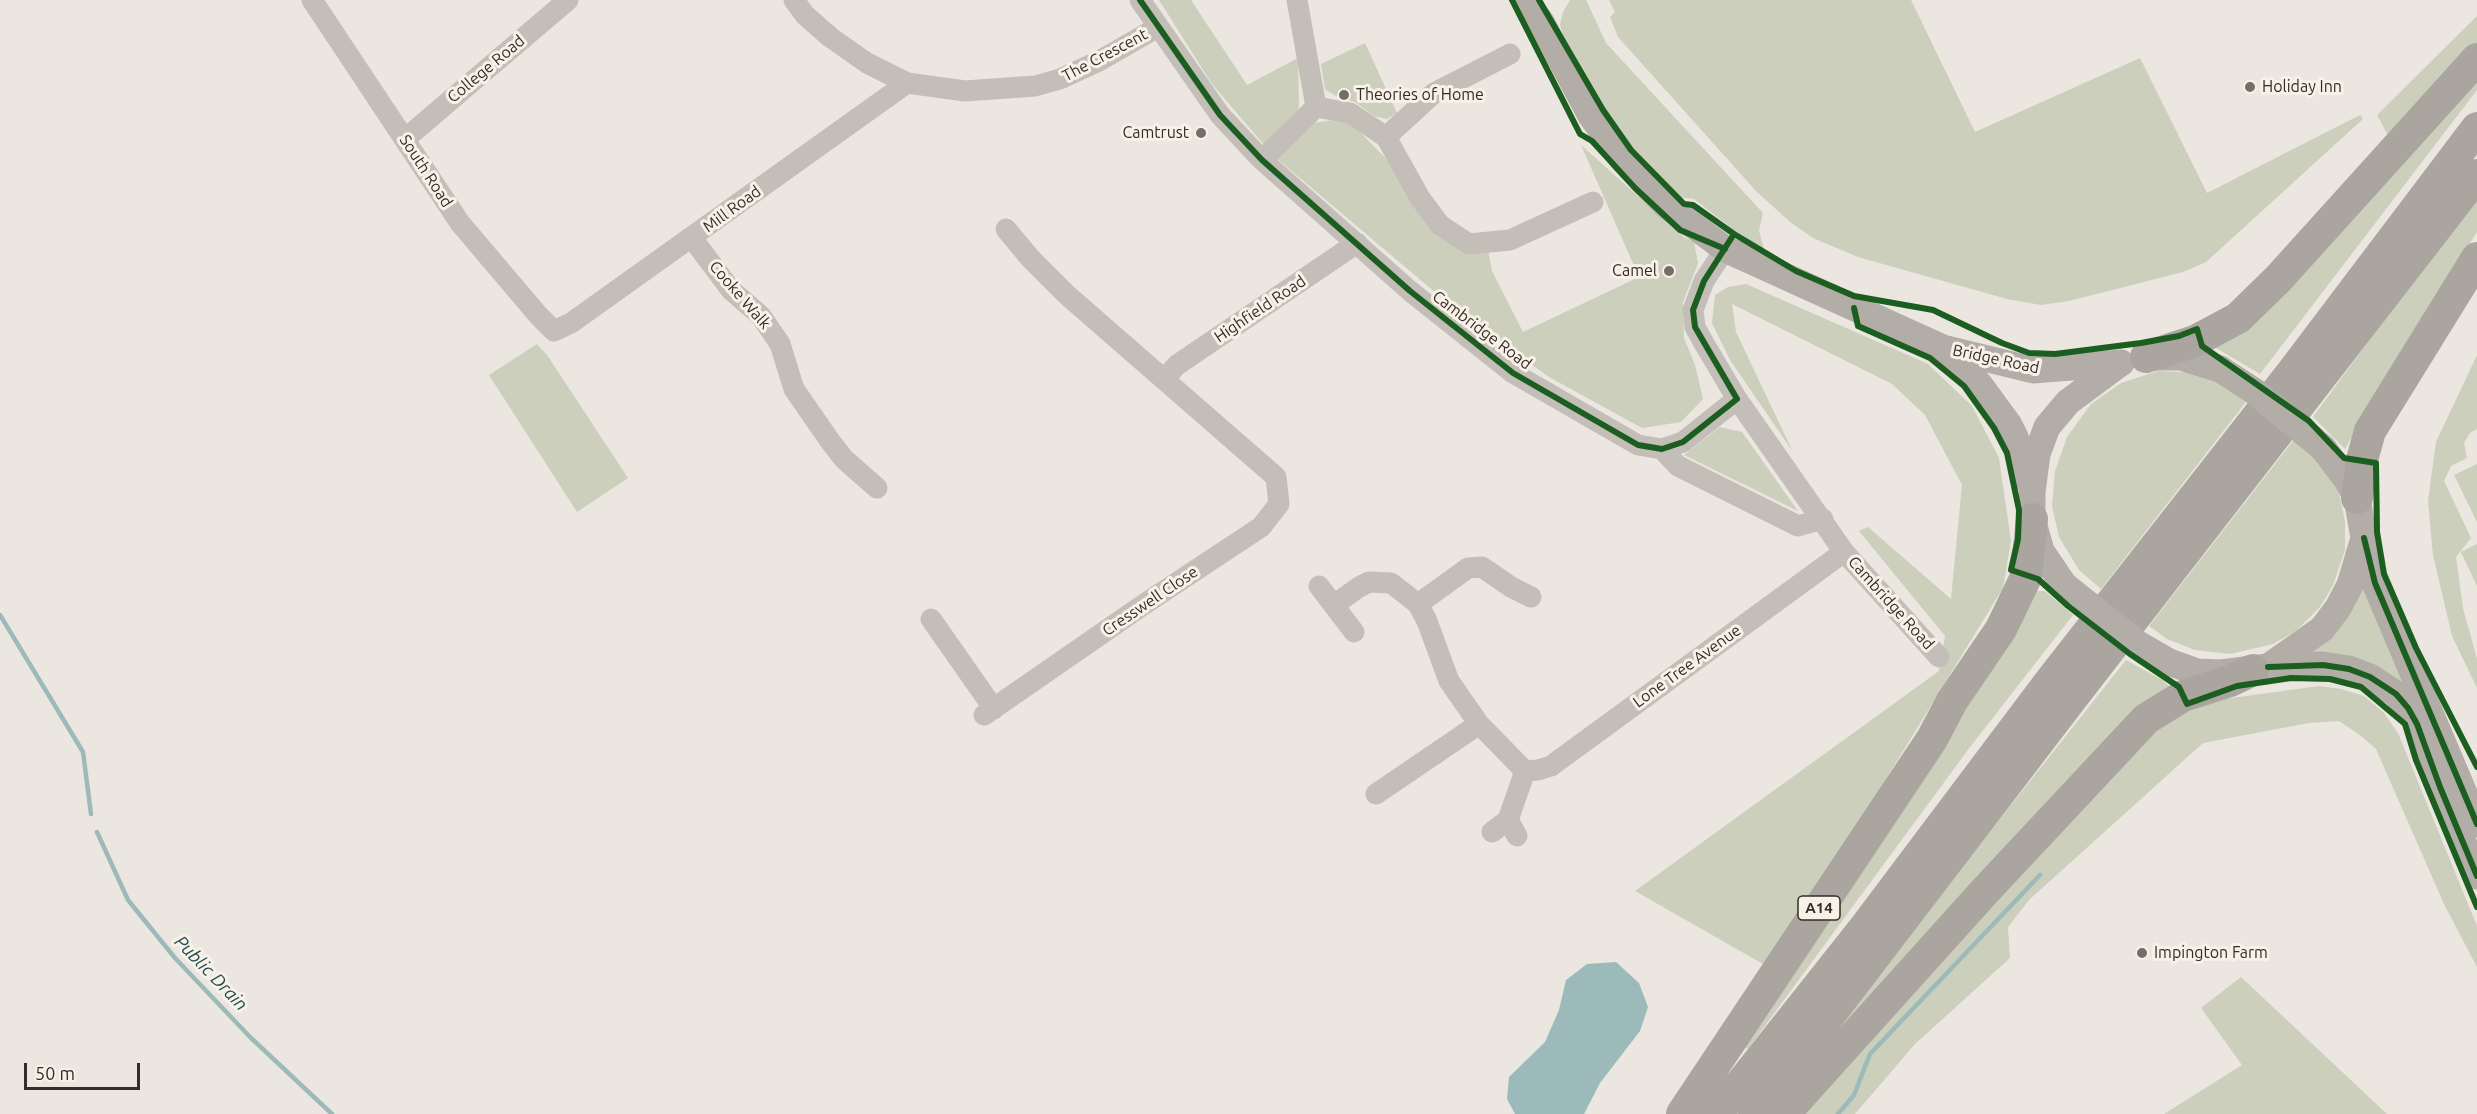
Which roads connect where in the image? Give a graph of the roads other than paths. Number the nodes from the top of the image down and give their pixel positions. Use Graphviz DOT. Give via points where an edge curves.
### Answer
graph roads {
  1 [pos="312,0"];
  2 [pos="568,0"];
  3 [pos="794,0"];
  4 [pos="1140,0"];
  5 [pos="1297,0"];
  6 [pos="1524,0"];
  7 [pos="1540,11"];
  8 [pos="1158,27"];
  9 [pos="1496,54"];
  10 [pos="2477,58"];
  11 [pos="907,83"];
  12 [pos="1316,106"];
  13 [pos="2477,128"];
  14 [pos="1386,137"];
  15 [pos="405,139"];
  16 [pos="1263,160"];
  17 [pos="2477,175"];
  18 [pos="1593,202"];
  19 [pos="1006,229"];
  20 [pos="692,238"];
  21 [pos="1357,243"];
  22 [pos="1725,249"];
  23 [pos="2477,258"];
  24 [pos="554,331"];
  25 [pos="1943,348"];
  26 [pos="2133,360"];
  27 [pos="1165,378"];
  28 [pos="1737,399"];
  29 [pos="1662,449"];
  30 [pos="877,488"];
  31 [pos="2357,498"];
  32 [pos="2032,505"];
  33 [pos="1823,519"];
  34 [pos="2364,538"];
  35 [pos="1844,552"];
  36 [pos="1318,586"];
  37 [pos="1532,597"];
  38 [pos="1418,604"];
  39 [pos="1334,605"];
  40 [pos="932,619"];
  41 [pos="1354,632"];
  42 [pos="1939,657"];
  43 [pos="2260,668"];
  44 [pos="1479,724"];
  45 [pos="2450,759"];
  46 [pos="1526,771"];
  47 [pos="1376,794"];
  48 [pos="2477,802"];
  49 [pos="2477,824"];
  50 [pos="1506,829"];
  51 [pos="2477,876"];
  52 [pos="1682,1114"];
  53 [pos="1717,1114"];
  54 [pos="1754,1114"];
  55 [pos="1784,1114"];
  1 -- 15 [label="street, South Road"];
  2 -- 15 [label="street, College Road"];
  3 -- 11 [label="street, The Crescent" via="830,37 867,63"];
  4 -- 8 [label="street, Cambridge Road"];
  5 -- 12 [label="street"];
  6 -- 7 [label="main road, Bridge Road"];
  7 -- 22 [label="main road, Bridge Road" via="1590,114 1624,161 1666,205"];
  8 -- 11 [label="street, The Crescent" via="1099,61 1035,86 965,91"];
  8 -- 16 [label="street, Cambridge Road" via="1220,115"];
  9 -- 14 [label="street" via="1434,93"];
  10 -- 26 [label="highway" via="2278,279 2238,318 2195,341"];
  11 -- 20 [label="street, Mill Road"];
  12 -- 14 [label="street" via="1350,113"];
  12 -- 16 [label="street"];
  13 -- 53 [label="highway, A14" via="2294,371"];
  14 -- 18 [label="street" via="1440,225 1469,244 1510,240 1557,212"];
  15 -- 24 [label="street, South Road" via="460,223"];
  16 -- 21 [label="street, Cambridge Road"];
  17 -- 54 [label="highway"];
  19 -- 27 [label="street" via="1067,295"];
  20 -- 24 [label="street, Mill Road" via="572,323"];
  20 -- 30 [label="street, Cooke Walk" via="731,290 761,316 780,344 794,389 844,459 865,467"];
  21 -- 27 [label="street, Highfield Road" via="1177,365"];
  21 -- 29 [label="street, Cambridge Road" via="1513,374 1638,445"];
  22 -- 25 [label="main road, Bridge Road"];
  22 -- 28 [label="street, Cambridge Road" via="1704,281 1693,310 1695,327"];
  23 -- 31 [label="highway" via="2370,431"];
  25 -- 26 [label="main road, Bridge Road" via="2033,370"];
  25 -- 32 [label="main road, Bridge Road" via="1979,384 2008,424 2015,437"];
  26 -- 31 [label="main road, Bridge Road, bridge" via="2181,357 2220,369 2254,391 2323,448"];
  26 -- 32 [label="main road" via="2068,402 2047,427 2037,454"];
  27 -- 40 [label="street, Cresswell Close" via="1276,477 1279,504 1261,527 989,712"];
  28 -- 29 [label="street" via="1683,442"];
  28 -- 33 [label="street, Cambridge Road"];
  29 -- 33 [label="street, Cambridge Road" via="1678,466 1798,526"];
  31 -- 34 [label="main road"];
  32 -- 43 [label="main road, Bridge Road, bridge" via="2041,551 2064,585 2138,644 2196,672 2221,674"];
  32 -- 52 [label="highway, A14" via="2024,585 2001,629"];
  33 -- 35 [label="street, Cambridge Road"];
  34 -- 43 [label="main road" via="2350,585 2338,609 2322,629"];
  34 -- 45 [label="main road" via="2375,583"];
  35 -- 42 [label="street, Cambridge Road"];
  35 -- 46 [label="street, Lone Tree Avenue" via="1551,766"];
  36 -- 39 [label="street"];
  37 -- 38 [label="street" via="1507,595 1482,567 1468,568"];
  38 -- 39 [label="street" via="1391,583 1367,575"];
  38 -- 44 [label="street" via="1449,681"];
  39 -- 41 [label="street"];
  43 -- 51 [label="main road" via="2323,665 2349,669 2396,694 2417,724"];
  43 -- 55 [label="highway" via="2183,696 2146,719"];
  44 -- 46 [label="street"];
  44 -- 47 [label="street"];
  45 -- 48 [label="street"];
  45 -- 49 [label="main road"];
  46 -- 50 [label="street"];
}
